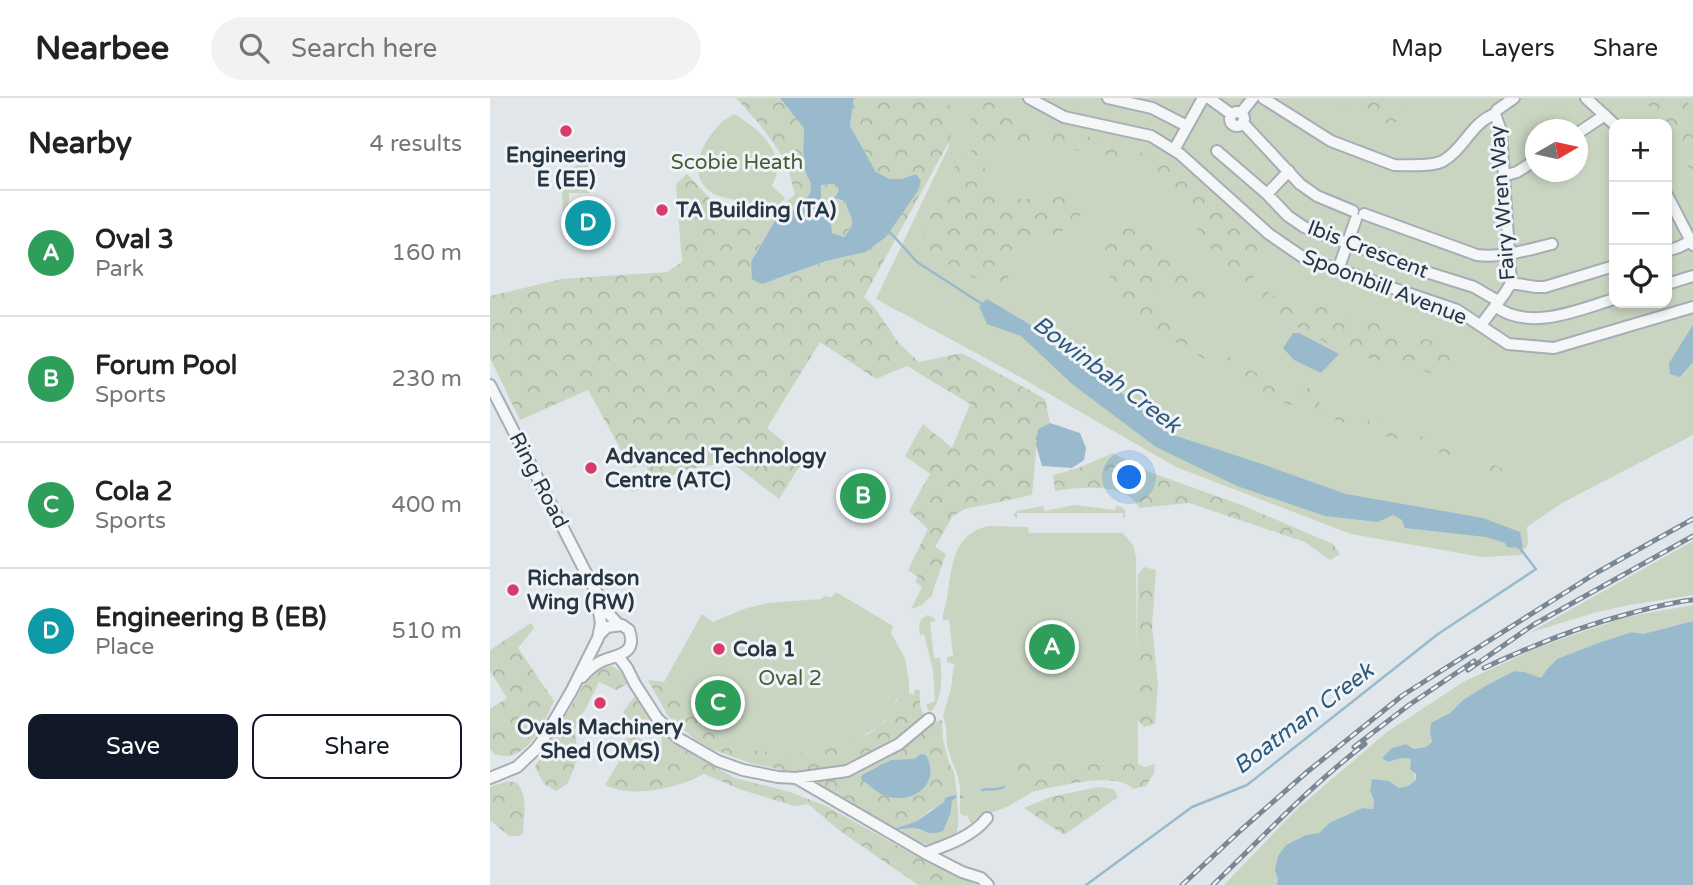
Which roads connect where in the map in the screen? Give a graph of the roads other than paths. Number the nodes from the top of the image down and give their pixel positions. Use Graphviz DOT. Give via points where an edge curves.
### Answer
graph roads {
  1 [pos="1029,98"];
  2 [pos="1108,98"];
  3 [pos="1206,98"];
  4 [pos="1253,98"];
  5 [pos="1263,98"];
  6 [pos="1514,98"];
  7 [pos="1586,98"];
  8 [pos="1495,114"];
  9 [pos="1605,115"];
  10 [pos="1238,117"];
  11 [pos="1609,119"];
  12 [pos="1187,126"];
  13 [pos="1588,126"];
  14 [pos="1174,150"];
  15 [pos="1217,151"];
  16 [pos="1525,167"];
  17 [pos="1289,171"];
  18 [pos="1503,176"];
  19 [pos="1267,194"];
  20 [pos="1672,205"];
  21 [pos="1358,215"];
  22 [pos="1692,243"];
  23 [pos="1347,244"];
  24 [pos="1552,244"];
  25 [pos="1672,249"];
  26 [pos="1508,254"];
  27 [pos="1609,268"];
  28 [pos="1338,270"];
  29 [pos="1693,276"];
  30 [pos="1672,282"];
  31 [pos="1511,284"];
  32 [pos="1609,300"];
  33 [pos="1496,304"];
  34 [pos="1693,307"];
  35 [pos="1480,325"];
  36 [pos="490,385"];
  37 [pos="587,575"];
  38 [pos="618,625"];
  39 [pos="599,637"];
  40 [pos="620,655"];
  41 [pos="572,690"];
  42 [pos="929,719"];
  43 [pos="490,778"];
  44 [pos="796,778"];
  45 [pos="987,818"];
  46 [pos="925,853"];
  47 [pos="962,872"];
  48 [pos="963,885"];
  49 [pos="988,885"];
  1 -- 14 [label="street, Spoonbill Avenue" via="1064,117 1151,136"];
  2 -- 12 [label="street" via="1152,108"];
  3 -- 10 [label="street"];
  3 -- 12 [label="street"];
  4 -- 10 [label="street"];
  5 -- 8 [label="street" via="1331,141 1394,165 1440,162 1481,121"];
  6 -- 8 [label="street"];
  7 -- 9 [label="street"];
  8 -- 18 [label="street, Fairy Wren Way" via="1501,131"];
  9 -- 11 [label="street"];
  9 -- 13 [label="street"];
  10 -- 17 [label="street"];
  12 -- 14 [label="street"];
  14 -- 28 [label="street, Spoonbill Avenue" via="1284,246"];
  15 -- 19 [label="street, Ibis Crescent"];
  16 -- 18 [label="street"];
  17 -- 19 [label="street"];
  17 -- 21 [label="street" via="1317,196"];
  18 -- 26 [label="street, Fairy Wren Way"];
  19 -- 23 [label="street, Ibis Crescent" via="1304,227"];
  20 -- 22 [label="street"];
  21 -- 23 [label="street"];
  21 -- 26 [label="street" via="1477,255"];
  22 -- 25 [label="street"];
  23 -- 28 [label="street"];
  23 -- 33 [label="street, Ibis Crescent" via="1474,287"];
  24 -- 26 [label="street"];
  26 -- 31 [label="street, Fairy Wren Way"];
  27 -- 31 [label="street" via="1545,287"];
  28 -- 35 [label="street, Spoonbill Avenue" via="1457,310"];
  29 -- 30 [label="street"];
  31 -- 33 [label="street, Fairy Wren Way"];
  32 -- 33 [label="street, Ibis Crescent" via="1543,318 1505,314"];
  33 -- 35 [label="street, Fairy Wren Way"];
  34 -- 35 [label="street, Spoonbill Avenue" via="1554,348 1508,344"];
  36 -- 37 [label="street, Ring Road"];
  37 -- 38 [label="street, Ring Road"];
  37 -- 39 [label="street, Ring Road" via="600,609"];
  38 -- 39 [label="street" via="607,627"];
  38 -- 40 [label="street, Ring Road" via="626,627 632,640"];
  39 -- 40 [label="street" via="603,652"];
  39 -- 41 [label="street"];
  40 -- 41 [label="street" via="589,668"];
  40 -- 44 [label="street" via="657,718 678,738 743,770"];
  41 -- 43 [label="street" via="527,759"];
  42 -- 44 [label="street" via="899,744 847,771"];
  44 -- 46 [label="street"];
  45 -- 46 [label="street" via="963,837"];
  46 -- 47 [label="street"];
  47 -- 48 [label="street"];
  47 -- 49 [label="street"];
}
